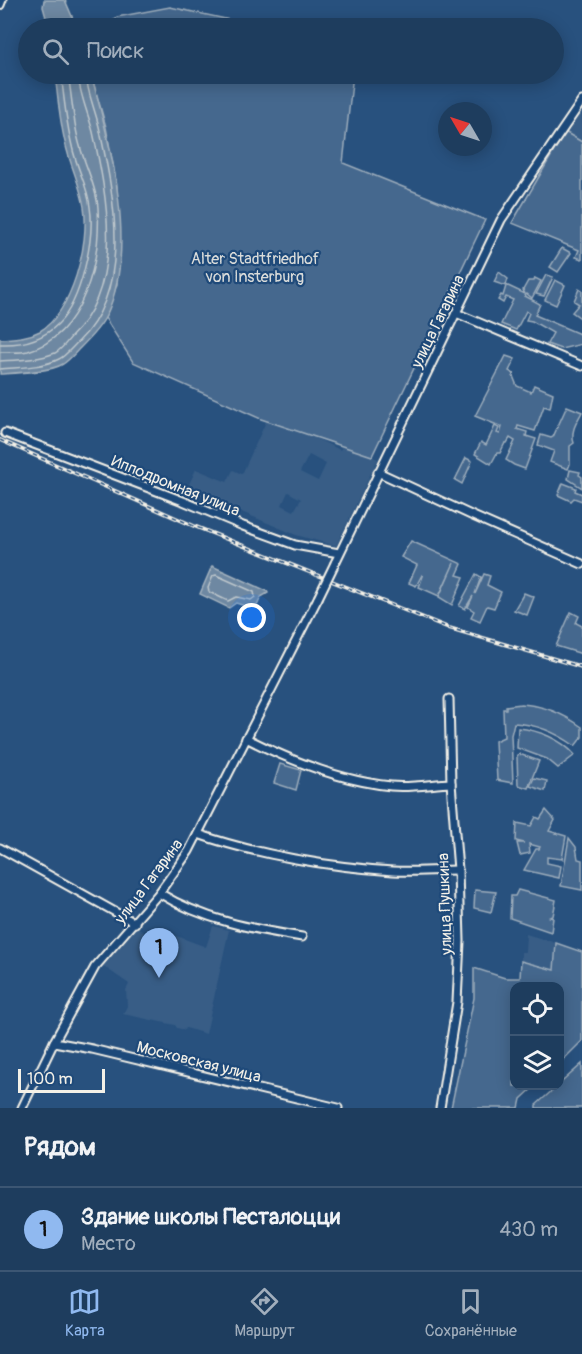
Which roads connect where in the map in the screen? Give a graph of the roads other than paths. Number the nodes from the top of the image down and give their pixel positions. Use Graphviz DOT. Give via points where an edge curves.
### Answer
graph roads {
  1 [pos="2,0"];
  2 [pos="0,5"];
  3 [pos="582,101"];
  4 [pos="456,313"];
  5 [pos="582,366"];
  6 [pos="5,433"];
  7 [pos="378,472"];
  8 [pos="339,553"];
  9 [pos="582,564"];
  10 [pos="449,699"];
  11 [pos="246,738"];
  12 [pos="451,783"];
  13 [pos="198,834"];
  14 [pos="0,848"];
  15 [pos="458,870"];
  16 [pos="159,893"];
  17 [pos="135,923"];
  18 [pos="302,937"];
  19 [pos="54,1042"];
  20 [pos="21,1108"];
  21 [pos="338,1108"];
  22 [pos="440,1108"];
  1 -- 2 [label="street"];
  3 -- 4 [label="street, улица Гагарина" via="501,220"];
  4 -- 5 [label="street"];
  4 -- 7 [label="street, улица Гагарина"];
  6 -- 8 [label="street, Ипподромная улица" via="295,545"];
  7 -- 8 [label="street, улица Гагарина"];
  7 -- 9 [label="street"];
  8 -- 11 [label="street, улица Гагарина, bridge"];
  10 -- 12 [label="street, улица Пушкина"];
  11 -- 12 [label="street" via="360,782 393,786"];
  11 -- 13 [label="street, улица Гагарина"];
  12 -- 15 [label="street, улица Пушкина"];
  13 -- 15 [label="street" via="224,843 356,868"];
  13 -- 16 [label="street, улица Гагарина"];
  14 -- 17 [label="street"];
  15 -- 22 [label="street, улица Пушкина" via="457,1002"];
  16 -- 17 [label="street, улица Гагарина"];
  16 -- 18 [label="street" via="208,917"];
  17 -- 19 [label="street, улица Гагарина" via="95,967"];
  19 -- 20 [label="street, улица Гагарина"];
  19 -- 21 [label="street, Московская улица"];
}
